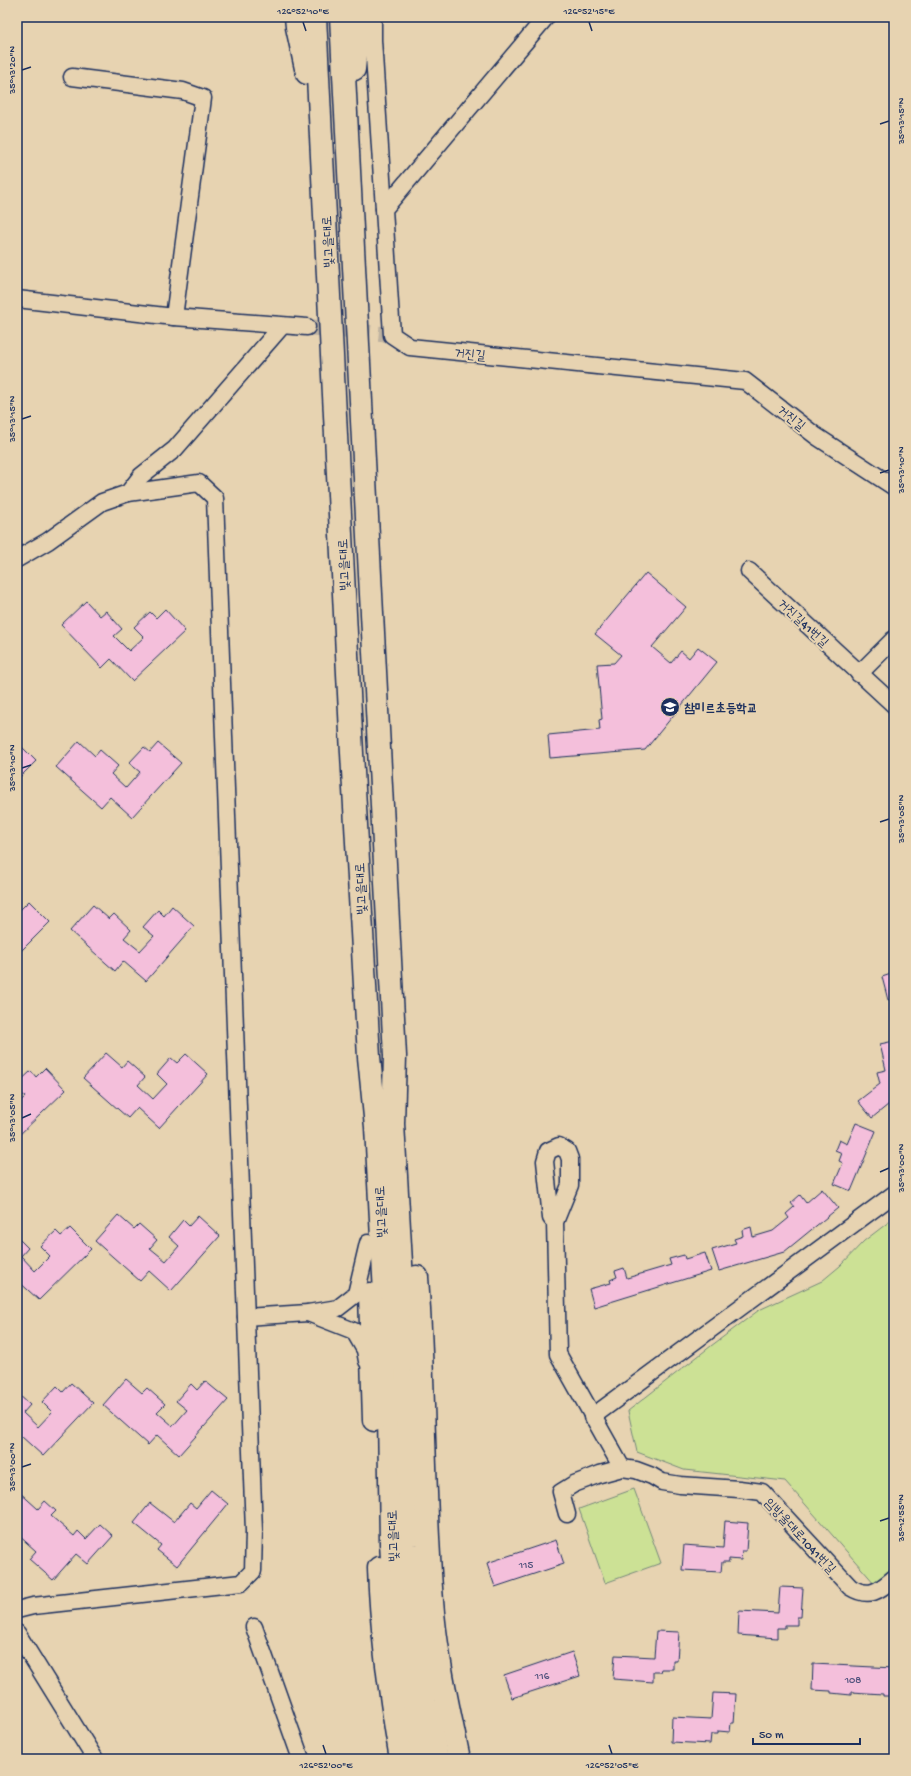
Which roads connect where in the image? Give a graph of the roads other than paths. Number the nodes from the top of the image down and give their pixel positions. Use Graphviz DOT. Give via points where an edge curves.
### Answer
graph roads {
  1 [pos="296,17"];
  2 [pos="315,17"];
  3 [pos="341,17"];
  4 [pos="359,17"];
  5 [pos="373,17"];
  6 [pos="546,17"];
  7 [pos="72,77"];
  8 [pos="348,134"];
  9 [pos="321,137"];
  10 [pos="384,209"];
  11 [pos="17,299"];
  12 [pos="174,317"];
  13 [pos="282,326"];
  14 [pos="307,327"];
  15 [pos="894,487"];
  16 [pos="128,493"];
  17 [pos="17,559"];
  18 [pos="748,571"];
  19 [pos="894,639"];
  20 [pos="859,674"];
  21 [pos="894,705"];
  22 [pos="395,1056"];
  23 [pos="369,1057"];
  24 [pos="894,1194"];
  25 [pos="555,1222"];
  26 [pos="368,1243"];
  27 [pos="308,1313"];
  28 [pos="246,1317"];
  29 [pos="373,1391"];
  30 [pos="592,1417"];
  31 [pos="622,1468"];
  32 [pos="567,1514"];
  33 [pos="894,1578"];
  34 [pos="17,1610"];
  35 [pos="254,1627"];
  36 [pos="17,1633"];
  37 [pos="95,1759"];
  38 [pos="301,1759"];
  39 [pos="401,1759"];
  40 [pos="418,1759"];
  41 [pos="437,1759"];
  42 [pos="459,1759"];
  1 -- 9 [label="main road"];
  2 -- 9 [label="main road, 빛고을대로"];
  3 -- 8 [label="main road, 빛고을대로"];
  4 -- 8 [label="main road"];
  5 -- 10 [label="street"];
  6 -- 10 [label="street"];
  7 -- 12 [label="street" via="183,91 203,98"];
  8 -- 22 [label="main road, 빛고을대로"];
  9 -- 23 [label="main road, 빛고을대로"];
  10 -- 15 [label="street, 거진길" via="392,335 410,347 745,381 816,436"];
  11 -- 12 [label="street"];
  12 -- 13 [label="street"];
  13 -- 14 [label="street"];
  13 -- 16 [label="street" via="175,449 141,476"];
  16 -- 17 [label="street" via="102,502 48,541"];
  16 -- 28 [label="street" via="199,482 215,498"];
  18 -- 20 [label="street, 거진길41번길"];
  19 -- 20 [label="street"];
  20 -- 21 [label="street, 거진길41번길"];
  22 -- 41 [label="main road, 빛고을대로" via="393,1124 406,1350 411,1545 415,1608 426,1702"];
  22 -- 42 [label="main road" via="405,1122 422,1343 427,1519 434,1614 444,1691"];
  23 -- 26 [label="main road" via="364,1127"];
  23 -- 40 [label="main road, 빛고을대로" via="376,1127 388,1349 396,1620"];
  24 -- 30 [label="street"];
  25 -- 30 [label="street" via="558,1354"];
  26 -- 27 [label="street" via="356,1294 338,1308"];
  26 -- 29 [label="main road"];
  27 -- 28 [label="street"];
  27 -- 29 [label="street" via="354,1331 365,1350"];
  28 -- 34 [label="street" via="254,1531 253,1571 241,1583 33,1606"];
  29 -- 39 [label="main road" via="380,1614 388,1684"];
  30 -- 31 [label="street"];
  31 -- 32 [label="street, 임방울대로1041번길" via="574,1484 561,1492"];
  31 -- 33 [label="street, 임방울대로1041번길" via="636,1470 662,1482 762,1492 850,1587 864,1594 872,1593"];
  35 -- 38 [label="street"];
  36 -- 37 [label="street"];
}
